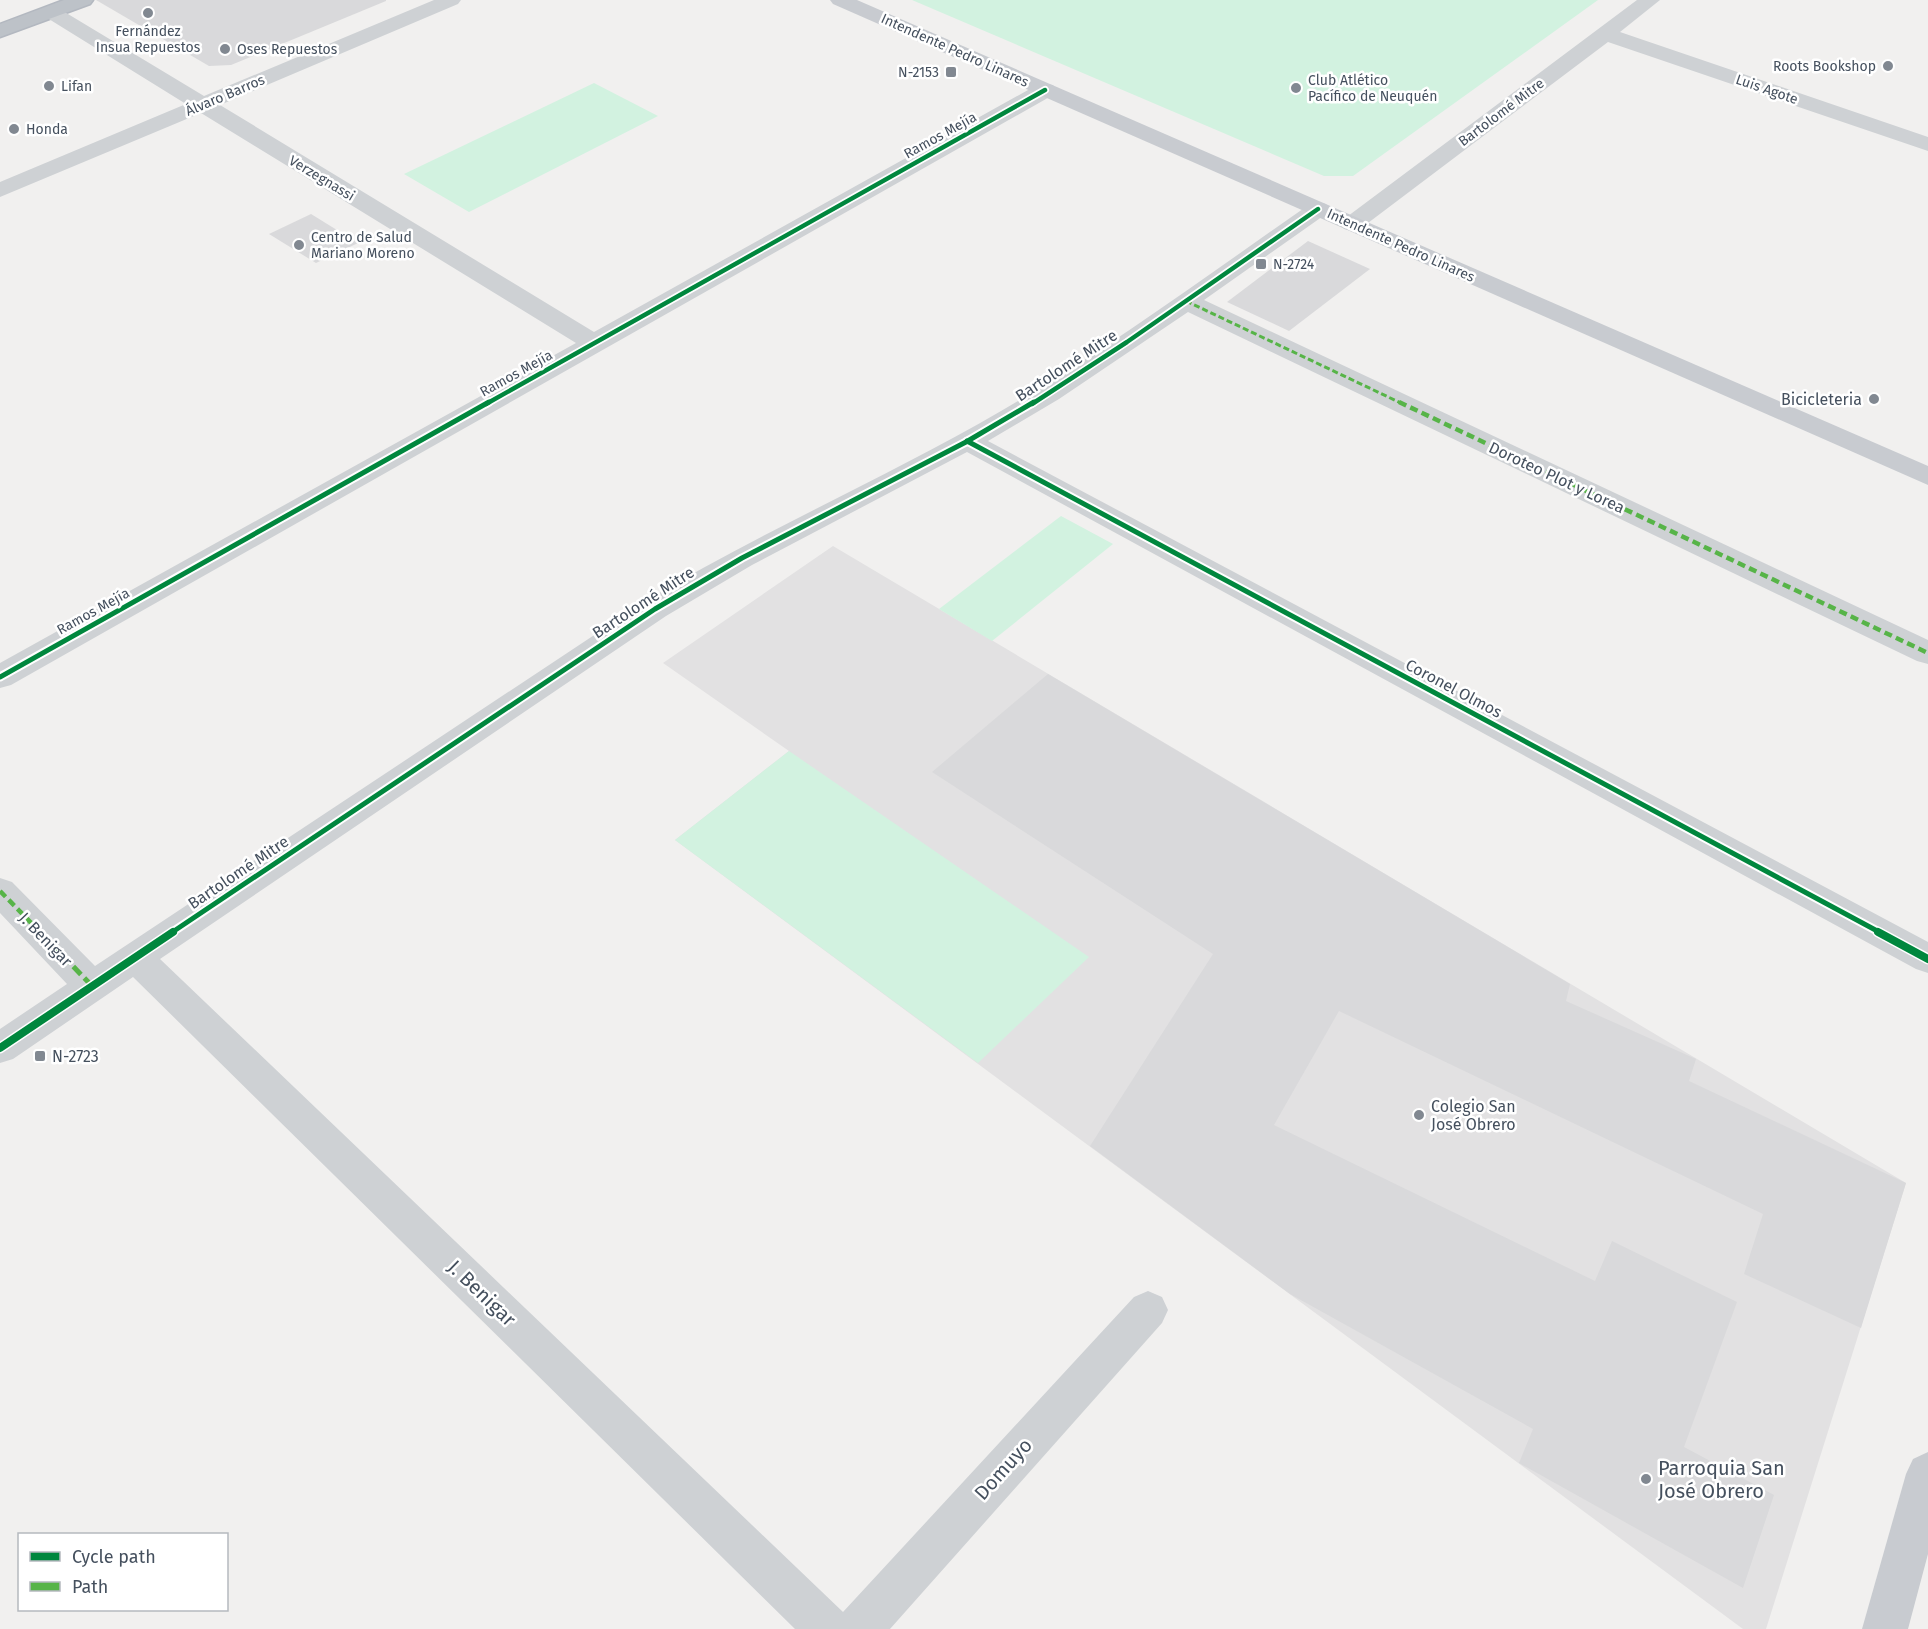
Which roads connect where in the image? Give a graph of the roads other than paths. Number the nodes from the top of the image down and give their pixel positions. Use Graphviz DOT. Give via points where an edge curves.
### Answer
graph roads {
  1 [pos="83,0"];
  2 [pos="451,0"];
  3 [pos="840,0"];
  4 [pos="1650,0"];
  5 [pos="51,12"];
  6 [pos="0,31"];
  7 [pos="1605,34"];
  8 [pos="1045,90"];
  9 [pos="202,105"];
  10 [pos="1928,144"];
  11 [pos="0,190"];
  12 [pos="1318,209"];
  13 [pos="1352,224"];
  14 [pos="1186,302"];
  15 [pos="594,343"];
  16 [pos="968,441"];
  17 [pos="1928,476"];
  18 [pos="1928,653"];
  19 [pos="0,677"];
  20 [pos="0,891"];
  21 [pos="135,957"];
  22 [pos="1928,959"];
  23 [pos="92,986"];
  24 [pos="0,1048"];
  25 [pos="1148,1310"];
  26 [pos="1928,1474"];
  27 [pos="828,1629"];
  28 [pos="859,1629"];
  29 [pos="1885,1629"];
  1 -- 5 [label="highway"];
  2 -- 9 [label="street, Álvaro Barros"];
  3 -- 8 [label="main road, Intendente Pedro Linares"];
  4 -- 7 [label="street, Bartolomé Mitre"];
  5 -- 6 [label="highway"];
  5 -- 9 [label="street, Verzegnassi"];
  7 -- 10 [label="street, Luis Agote"];
  7 -- 13 [label="street, Bartolomé Mitre"];
  8 -- 12 [label="main road, Intendente Pedro Linares"];
  8 -- 15 [label="street, Ramos Mejía"];
  9 -- 11 [label="street, Álvaro Barros"];
  9 -- 15 [label="street, Verzegnassi"];
  12 -- 13 [label="main road, Intendente Pedro Linares"];
  12 -- 14 [label="street, Bartolomé Mitre"];
  13 -- 17 [label="main road, Intendente Pedro Linares"];
  14 -- 16 [label="street, Bartolomé Mitre" via="1083,372"];
  14 -- 18 [label="street, Doroteo Plot y Lorea"];
  15 -- 19 [label="street, Ramos Mejía"];
  16 -- 21 [label="street, Bartolomé Mitre" via="688,588"];
  16 -- 22 [label="street, Coronel Olmos"];
  20 -- 23 [label="street, J. Benigar"];
  21 -- 23 [label="street, Bartolomé Mitre"];
  21 -- 27 [label="street, J. Benigar"];
  23 -- 24 [label="street, Bartolomé Mitre"];
  25 -- 28 [label="street, Domuyo"];
  26 -- 29 [label="main road"];
}
